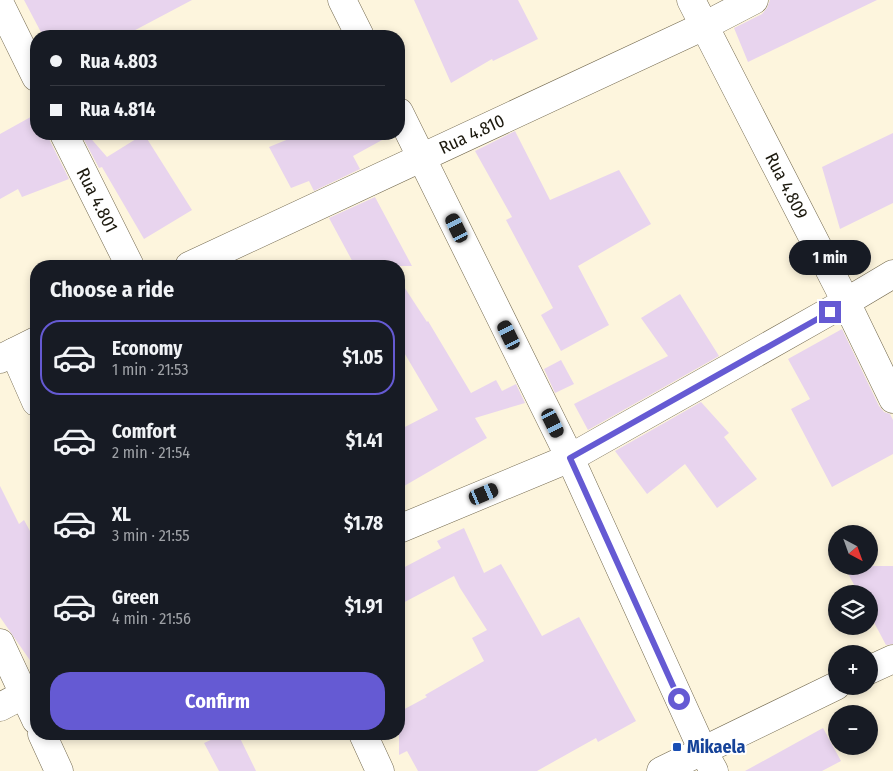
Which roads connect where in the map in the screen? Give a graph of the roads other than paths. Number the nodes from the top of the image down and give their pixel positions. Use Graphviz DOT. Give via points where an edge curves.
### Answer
graph roads {
  1 [pos="342,0"];
  2 [pos="691,0"];
  3 [pos="754,0"];
  4 [pos="0,4"];
  5 [pos="704,26"];
  6 [pos="357,30"];
  7 [pos="30,65"];
  8 [pos="405,124"];
  9 [pos="67,140"];
  10 [pos="422,158"];
  11 [pos="127,260"];
  12 [pos="202,260"];
  13 [pos="893,274"];
  14 [pos="846,302"];
  15 [pos="17,351"];
  16 [pos="30,386"];
  17 [pos="893,399"];
  18 [pos="570,458"];
  19 [pos="405,527"];
  20 [pos="0,643"];
  21 [pos="893,659"];
  22 [pos="878,666"];
  23 [pos="30,691"];
  24 [pos="828,691"];
  25 [pos="0,707"];
  26 [pos="45,740"];
  27 [pos="366,740"];
  28 [pos="708,761"];
  29 [pos="59,771"];
  30 [pos="380,771"];
  31 [pos="661,771"];
  1 -- 6 [label="street"];
  2 -- 5 [label="street, Rua 4.809"];
  3 -- 5 [label="street, Rua 4.810"];
  4 -- 7 [label="street"];
  5 -- 10 [label="street, Rua 4.810"];
  5 -- 14 [label="street, Rua 4.809"];
  8 -- 10 [label="street"];
  9 -- 11 [label="street, Rua 4.801"];
  10 -- 12 [label="street, Rua 4.810"];
  10 -- 18 [label="street"];
  13 -- 14 [label="street"];
  14 -- 17 [label="street, Rua 4.809"];
  14 -- 18 [label="street"];
  15 -- 16 [label="street"];
  18 -- 19 [label="street"];
  18 -- 28 [label="street"];
  20 -- 23 [label="street"];
  21 -- 22 [label="street"];
  23 -- 25 [label="street"];
  24 -- 28 [label="street"];
  26 -- 29 [label="street"];
  27 -- 30 [label="street"];
  28 -- 31 [label="street"];
}
